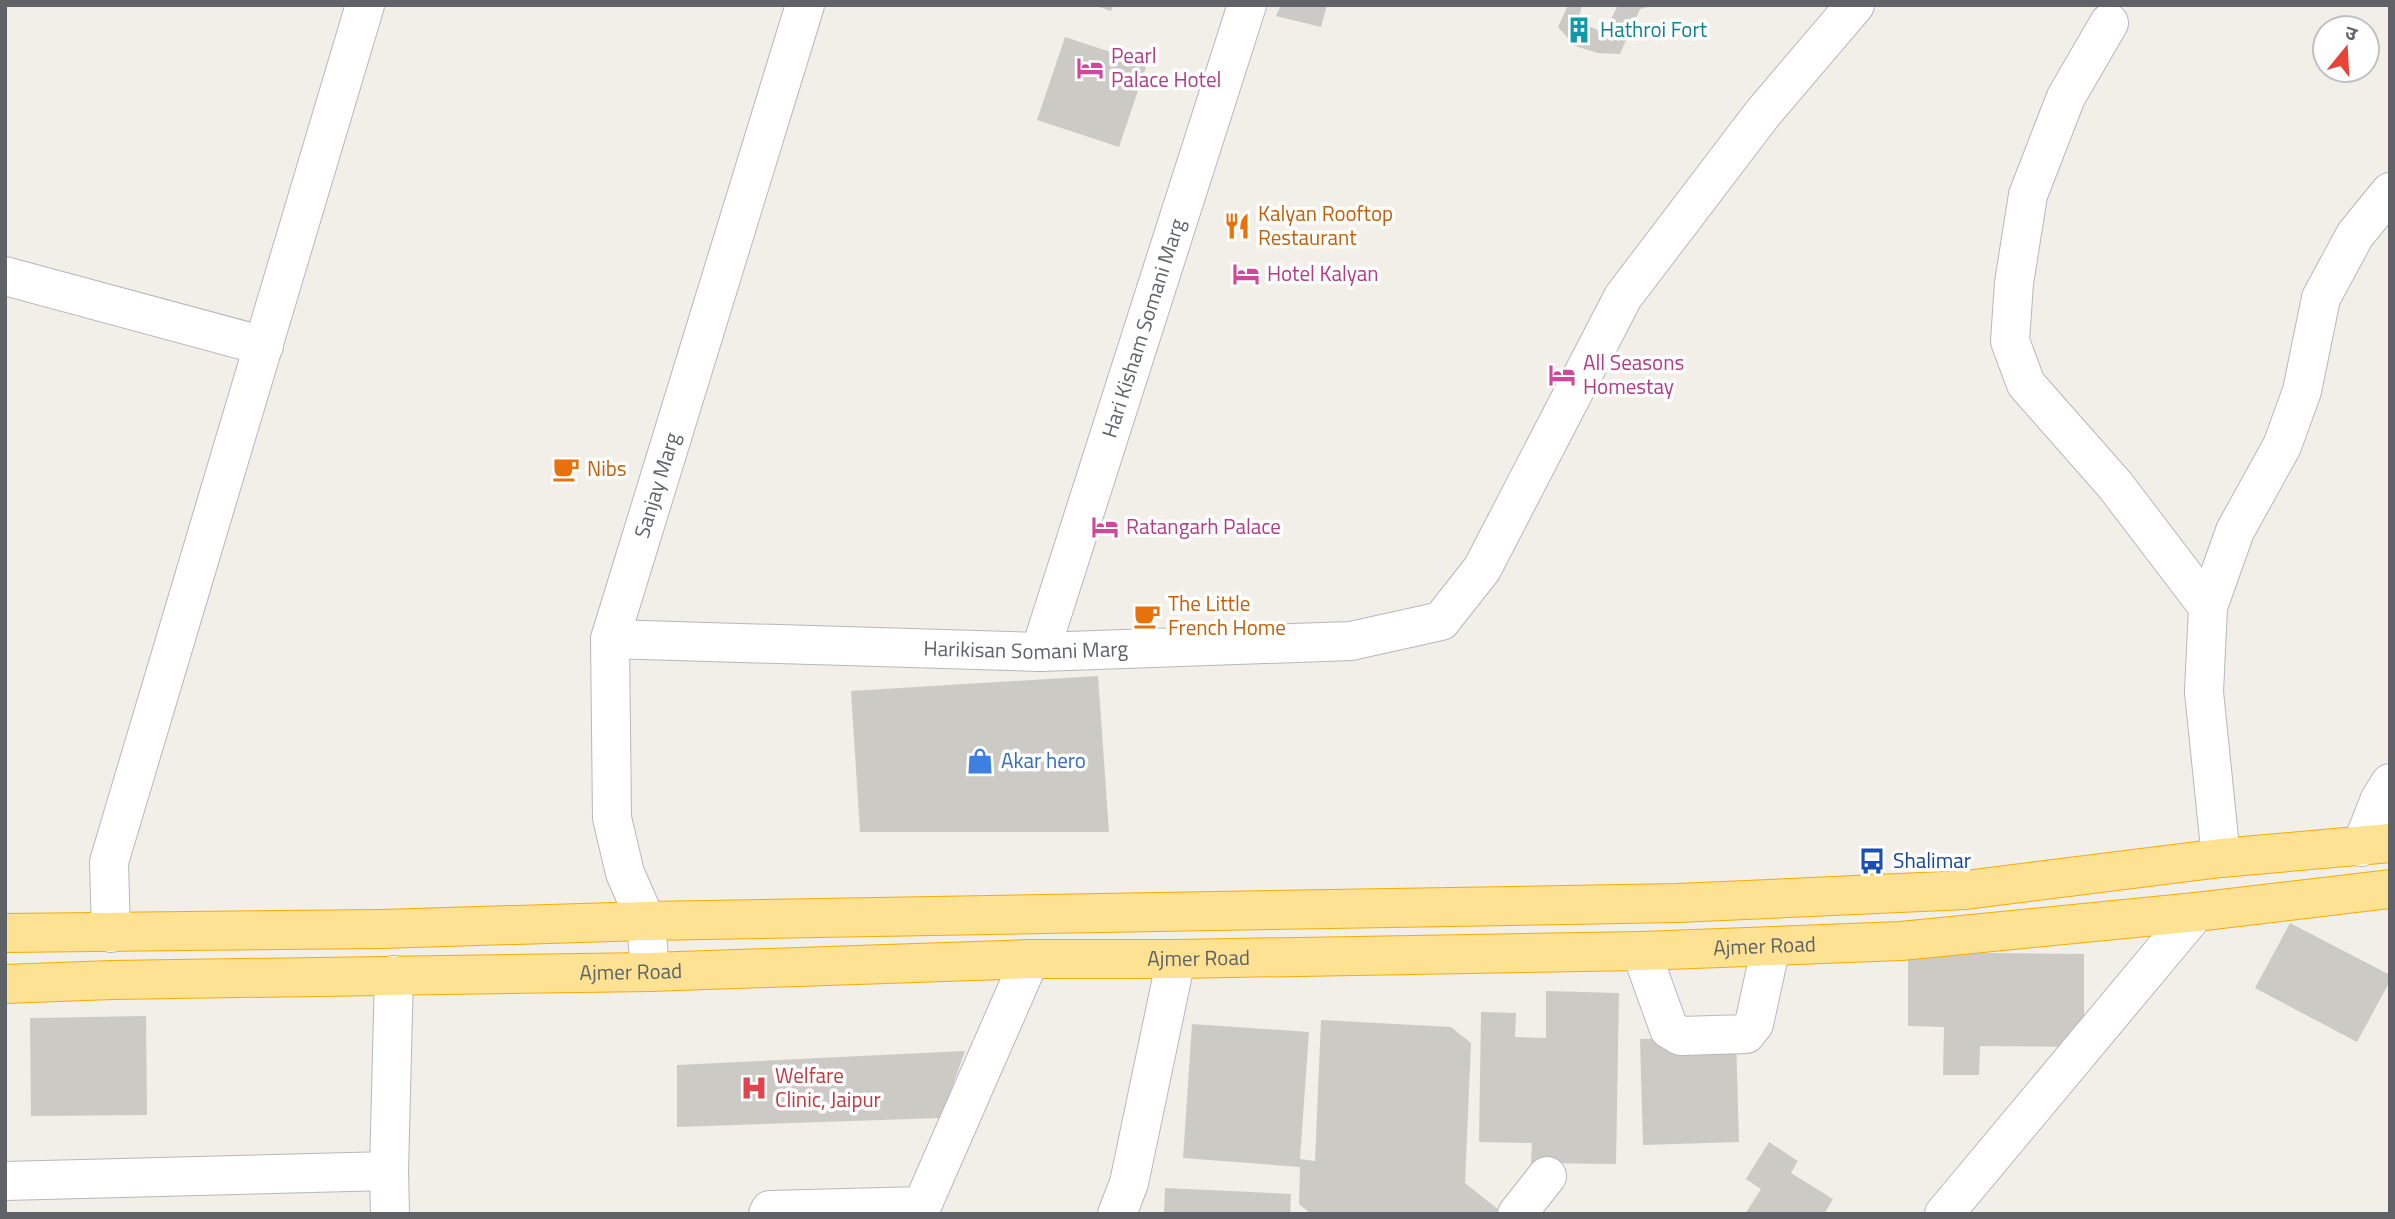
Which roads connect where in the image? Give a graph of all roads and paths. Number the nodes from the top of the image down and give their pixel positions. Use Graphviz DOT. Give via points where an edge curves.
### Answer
graph roads {
  1 [pos="365,5"];
  2 [pos="805,5"];
  3 [pos="1247,5"];
  4 [pos="1855,5"];
  5 [pos="2109,23"];
  6 [pos="2390,192"];
  7 [pos="5,276"];
  8 [pos="264,346"];
  9 [pos="2208,607"];
  10 [pos="610,639"];
  11 [pos="1040,652"];
  12 [pos="2390,783"];
  13 [pos="2375,845"];
  14 [pos="2221,858"];
  15 [pos="2390,889"];
  16 [pos="2196,912"];
  17 [pos="646,921"];
  18 [pos="5,933"];
  19 [pos="111,933"];
  20 [pos="1771,946"];
  21 [pos="1641,951"];
  22 [pos="1030,959"];
  23 [pos="1176,960"];
  24 [pos="650,972"];
  25 [pos="394,975"];
  26 [pos="5,984"];
  27 [pos="388,1171"];
  28 [pos="1547,1176"];
  29 [pos="7,1192"];
  30 [pos="390,1214"];
  31 [pos="768,1214"];
  32 [pos="1117,1214"];
  33 [pos="1517,1214"];
  34 [pos="1944,1214"];
  1 -- 8 [label="street"];
  2 -- 10 [label="street, Sanjay Marg"];
  3 -- 11 [label="street, Hari Kisham Somani Marg"];
  4 -- 11 [label="street, Harikisan Somani Marg" via="1763,113 1623,297 1482,569 1441,621 1351,641"];
  5 -- 9 [label="street" via="2066,97 2028,195 2010,341 2026,384 2115,485"];
  6 -- 9 [label="street" via="2355,235 2321,298 2302,391 2283,446 2235,531"];
  7 -- 8 [label="street"];
  8 -- 19 [label="street" via="109,862"];
  9 -- 14 [label="street" via="2204,692"];
  10 -- 11 [label="street, Harikisan Somani Marg"];
  10 -- 17 [label="street, Sanjay Marg" via="612,818 625,873"];
  12 -- 13 [label="street" via="2379,799"];
  13 -- 14 [label="highway"];
  14 -- 17 [label="highway" via="1966,890 1678,904"];
  15 -- 16 [label="highway, Ajmer Road"];
  16 -- 20 [label="highway, Ajmer Road" via="1900,941"];
  16 -- 34 [label="street"];
  17 -- 19 [label="highway"];
  17 -- 24 [label="street, Sanjay Marg"];
  18 -- 19 [label="highway"];
  20 -- 21 [label="highway, Ajmer Road"];
  20 -- 21 [label="street" via="1754,1024 1746,1034 1681,1037 1669,1029"];
  21 -- 23 [label="highway, Ajmer Road"];
  22 -- 23 [label="highway, Ajmer Road"];
  22 -- 24 [label="highway, Ajmer Road"];
  22 -- 31 [label="street" via="922,1206 769,1210"];
  23 -- 32 [label="street" via="1129,1183"];
  24 -- 25 [label="highway, Ajmer Road"];
  25 -- 26 [label="highway, Ajmer Road"];
  25 -- 27 [label="street"];
  27 -- 29 [label="street"];
  27 -- 30 [label="street"];
  28 -- 33 [label="street"];
}
